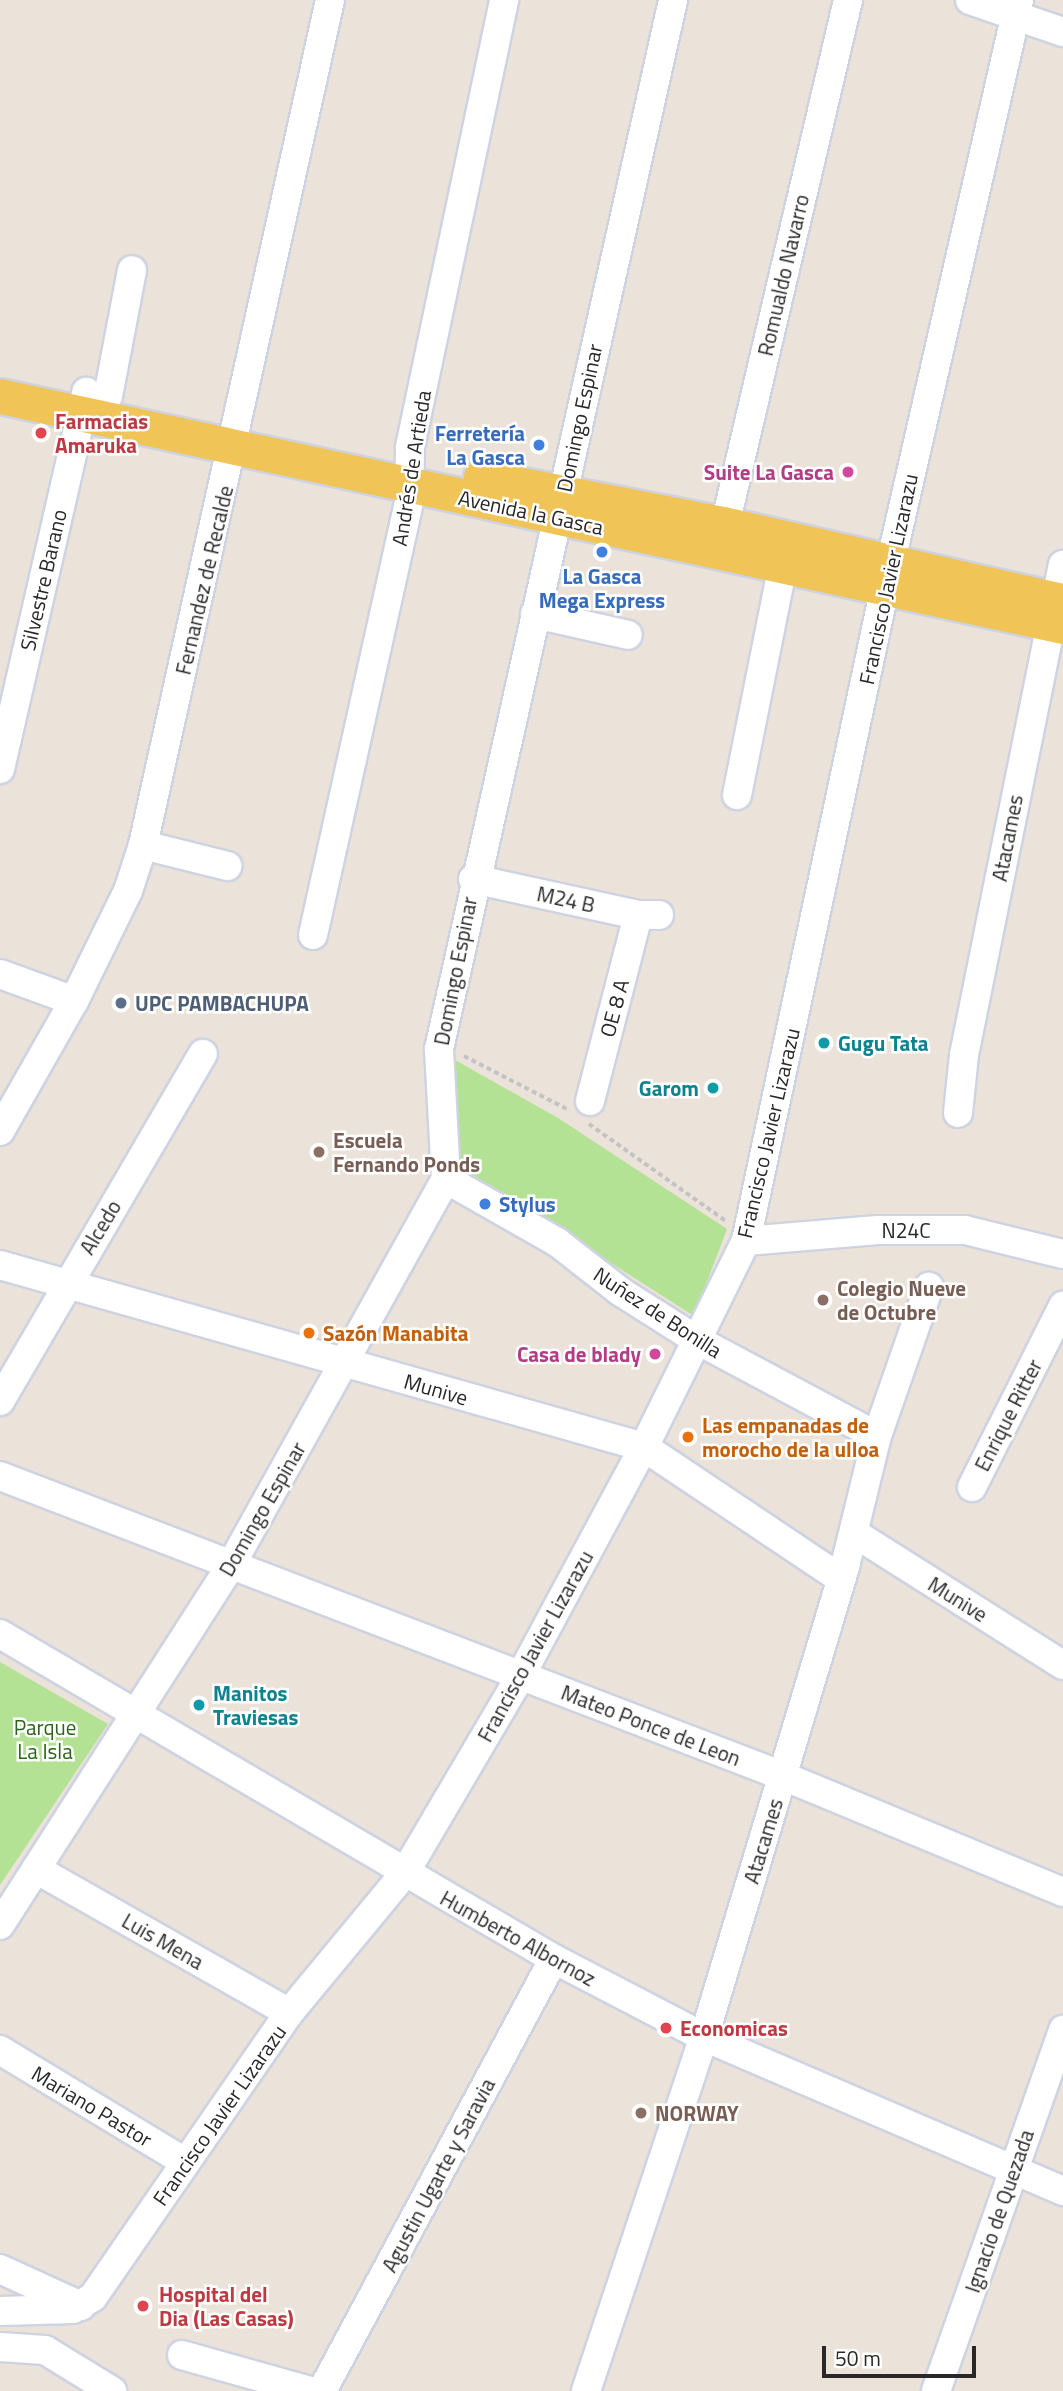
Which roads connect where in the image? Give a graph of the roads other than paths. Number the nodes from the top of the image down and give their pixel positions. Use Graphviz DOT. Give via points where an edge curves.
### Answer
graph roads {
  1 [pos="330,0"];
  2 [pos="504,0"];
  3 [pos="673,0"];
  4 [pos="848,0"];
  5 [pos="970,0"];
  6 [pos="1017,9"];
  7 [pos="1063,32"];
  8 [pos="132,270"];
  9 [pos="0,374"];
  10 [pos="0,396"];
  11 [pos="91,400"];
  12 [pos="237,437"];
  13 [pos="410,475"];
  14 [pos="560,505"];
  15 [pos="722,538"];
  16 [pos="783,565"];
  17 [pos="1063,565"];
  18 [pos="888,575"];
  19 [pos="1058,612"];
  20 [pos="535,614"];
  21 [pos="628,635"];
  22 [pos="0,769"];
  23 [pos="737,795"];
  24 [pos="143,845"];
  25 [pos="227,866"];
  26 [pos="473,879"];
  27 [pos="648,915"];
  28 [pos="313,935"];
  29 [pos="0,974"];
  30 [pos="74,1001"];
  31 [pos="203,1054"];
  32 [pos="590,1101"];
  33 [pos="958,1113"];
  34 [pos="0,1131"];
  35 [pos="446,1179"];
  36 [pos="740,1234"];
  37 [pos="1063,1254"];
  38 [pos="0,1265"];
  39 [pos="68,1281"];
  40 [pos="929,1287"];
  41 [pos="1063,1306"];
  42 [pos="697,1339"];
  43 [pos="345,1364"];
  44 [pos="0,1401"];
  45 [pos="877,1436"];
  46 [pos="644,1447"];
  47 [pos="0,1476"];
  48 [pos="972,1487"];
  49 [pos="854,1533"];
  50 [pos="231,1565"];
  51 [pos="841,1579"];
  52 [pos="0,1634"];
  53 [pos="1063,1665"];
  54 [pos="521,1675"];
  55 [pos="138,1713"];
  56 [pos="783,1776"];
  57 [pos="36,1868"];
  58 [pos="404,1874"];
  59 [pos="1063,1892"];
  60 [pos="0,1925"];
  61 [pos="554,1959"];
  62 [pos="289,2013"];
  63 [pos="1063,2031"];
  64 [pos="704,2037"];
  65 [pos="0,2050"];
  66 [pos="185,2162"];
  67 [pos="1014,2169"];
  68 [pos="1063,2191"];
  69 [pos="0,2269"];
  70 [pos="81,2306"];
  71 [pos="0,2311"];
  72 [pos="0,2347"];
  73 [pos="182,2355"];
  74 [pos="112,2391"];
  75 [pos="310,2391"];
  76 [pos="322,2391"];
  77 [pos="586,2391"];
  78 [pos="936,2391"];
  1 -- 12 [label="street, Fernandez de Recalde"];
  2 -- 13 [label="street, Andrés de Artieda"];
  3 -- 14 [label="street, Domingo Espinar"];
  4 -- 15 [label="street, Romualdo Navarro"];
  5 -- 6 [label="street"];
  6 -- 7 [label="street"];
  6 -- 18 [label="street, Francisco Javier Lizarazu"];
  8 -- 11 [label="street, Silvestre Barano"];
  9 -- 11 [label="main road, Avenida la Gasca"];
  10 -- 11 [label="main road, Avenida la Gasca"];
  11 -- 12 [label="main road, Avenida la Gasca"];
  11 -- 22 [label="street, Silvestre Barano"];
  12 -- 13 [label="main road, Avenida la Gasca"];
  12 -- 24 [label="street, Fernandez de Recalde"];
  13 -- 14 [label="main road, Avenida la Gasca"];
  13 -- 28 [label="street, Andrés de Artieda"];
  14 -- 15 [label="main road, Avenida la Gasca"];
  14 -- 20 [label="street, Domingo Espinar"];
  15 -- 16 [label="main road, Avenida la Gasca"];
  15 -- 18 [label="main road, Avenida la Gasca"];
  16 -- 18 [label="main road, Avenida la Gasca"];
  16 -- 23 [label="street"];
  17 -- 19 [label="street, Atacames"];
  18 -- 19 [label="main road, Avenida la Gasca"];
  18 -- 36 [label="street, Francisco Javier Lizarazu"];
  19 -- 33 [label="street, Atacames" via="964,1055"];
  20 -- 21 [label="street"];
  20 -- 26 [label="street, Domingo Espinar"];
  24 -- 25 [label="street"];
  24 -- 30 [label="street, Fernandez de Recalde" via="128,891"];
  26 -- 27 [label="street, M24 B"];
  26 -- 35 [label="street, Domingo Espinar" via="439,1049"];
  27 -- 32 [label="street, OE 8 A"];
  29 -- 30 [label="street"];
  30 -- 34 [label="street, Fernandez de Recalde"];
  31 -- 39 [label="street, Alcedo"];
  35 -- 42 [label="street, Nuñez de Bonilla" via="556,1242 621,1292"];
  35 -- 43 [label="street, Domingo Espinar"];
  36 -- 37 [label="street, N24C" via="965,1230"];
  36 -- 42 [label="street, Francisco Javier Lizarazu"];
  38 -- 39 [label="street, Munive"];
  39 -- 43 [label="street, Munive"];
  39 -- 44 [label="street, Alcedo"];
  40 -- 45 [label="street, Atacames"];
  41 -- 48 [label="street, Enrique Ritter"];
  42 -- 45 [label="street, Nuñez de Bonilla"];
  42 -- 46 [label="street, Francisco Javier Lizarazu"];
  43 -- 46 [label="street, Munive"];
  43 -- 50 [label="street, Domingo Espinar"];
  45 -- 49 [label="street, Atacames"];
  46 -- 51 [label="street, Munive"];
  46 -- 54 [label="street, Francisco Javier Lizarazu"];
  47 -- 50 [label="street, Mateo Ponce de Leon"];
  49 -- 51 [label="street, Atacames"];
  49 -- 53 [label="street, Munive"];
  50 -- 54 [label="street, Mateo Ponce de Leon"];
  50 -- 55 [label="street, Domingo Espinar"];
  51 -- 56 [label="street, Atacames"];
  52 -- 55 [label="street, Humberto Albornoz"];
  54 -- 56 [label="street, Mateo Ponce de Leon"];
  54 -- 58 [label="street, Francisco Javier Lizarazu"];
  55 -- 57 [label="street, Domingo Espinar"];
  55 -- 58 [label="street, Humberto Albornoz"];
  56 -- 59 [label="street, Mateo Ponce de Leon"];
  56 -- 64 [label="street, Atacames"];
  57 -- 60 [label="street, Domingo Espinar"];
  57 -- 62 [label="street, Luis Mena"];
  58 -- 61 [label="street, Humberto Albornoz"];
  58 -- 62 [label="street, Francisco Javier Lizarazu"];
  61 -- 64 [label="street, Humberto Albornoz"];
  61 -- 76 [label="street, Agustin Ugarte y Saravia"];
  62 -- 66 [label="street, Francisco Javier Lizarazu"];
  63 -- 67 [label="street, Ignacio de Quezada"];
  64 -- 67 [label="street, Humberto Albornoz"];
  64 -- 77 [label="street, Atacames"];
  65 -- 66 [label="street, Mariano Pastor"];
  66 -- 70 [label="street, Francisco Javier Lizarazu" via="93,2297"];
  67 -- 68 [label="street, Humberto Albornoz"];
  67 -- 78 [label="street, Ignacio de Quezada"];
  69 -- 70 [label="street"];
  70 -- 71 [label="street"];
  72 -- 74 [label="street" via="45,2350"];
  73 -- 75 [label="street"];
}
